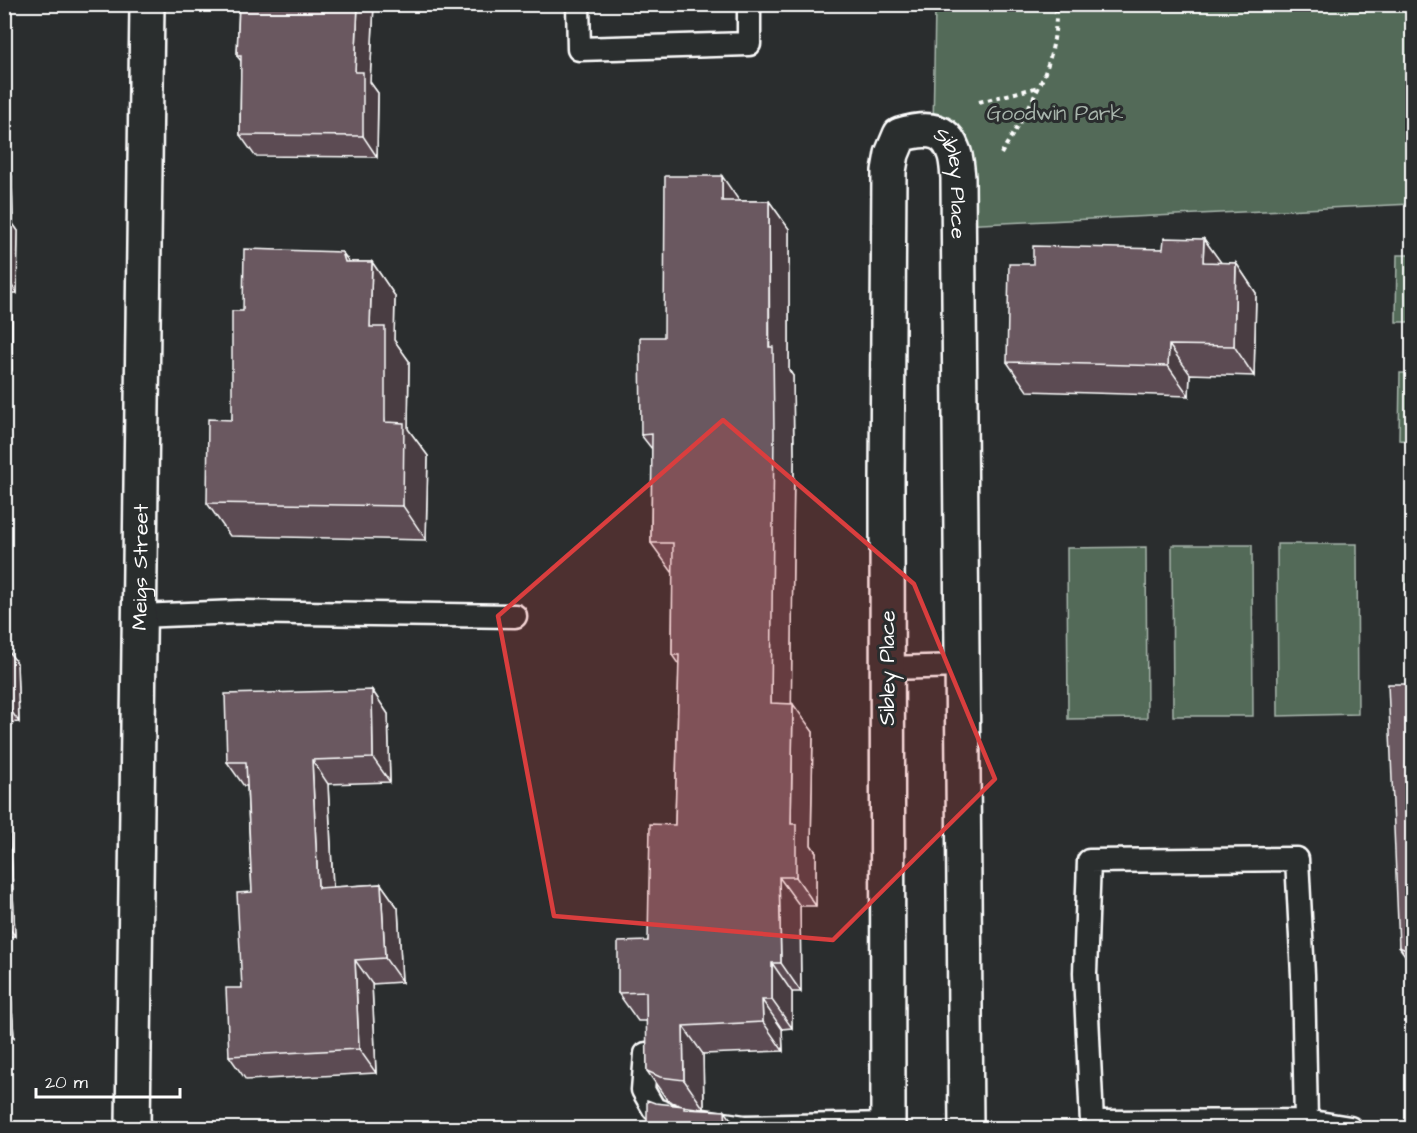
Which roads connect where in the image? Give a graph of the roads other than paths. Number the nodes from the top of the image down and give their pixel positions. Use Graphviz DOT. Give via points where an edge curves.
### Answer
graph roads {
  1 [pos="147,4"];
  2 [pos="579,4"];
  3 [pos="749,4"];
  4 [pos="138,616"];
  5 [pos="515,616"];
  6 [pos="963,666"];
  7 [pos="887,668"];
  8 [pos="646,1053"];
  9 [pos="1306,1121"];
  10 [pos="1093,1125"];
  11 [pos="888,1126"];
  12 [pos="133,1128"];
  13 [pos="966,1128"];
  14 [pos="1350,1128"];
  1 -- 4 [label="street, Meigs Street"];
  2 -- 3 [label="lane" via="579,49 749,44"];
  4 -- 5 [label="lane" via="237,612"];
  4 -- 12 [label="street, Meigs Street"];
  6 -- 7 [label="lane"];
  6 -- 7 [label="street, Sibley Place" via="958,178 953,148 940,133 921,129 900,135 889,171"];
  6 -- 13 [label="street, Sibley Place"];
  7 -- 11 [label="street, Sibley Place"];
  8 -- 11 [label="lane" via="643,1090 654,1109 677,1119 744,1127"];
  9 -- 10 [label="lane"];
  9 -- 10 [label="lane" via="1304,975 1297,859 1089,861 1085,974"];
  9 -- 14 [label="lane"];
}
